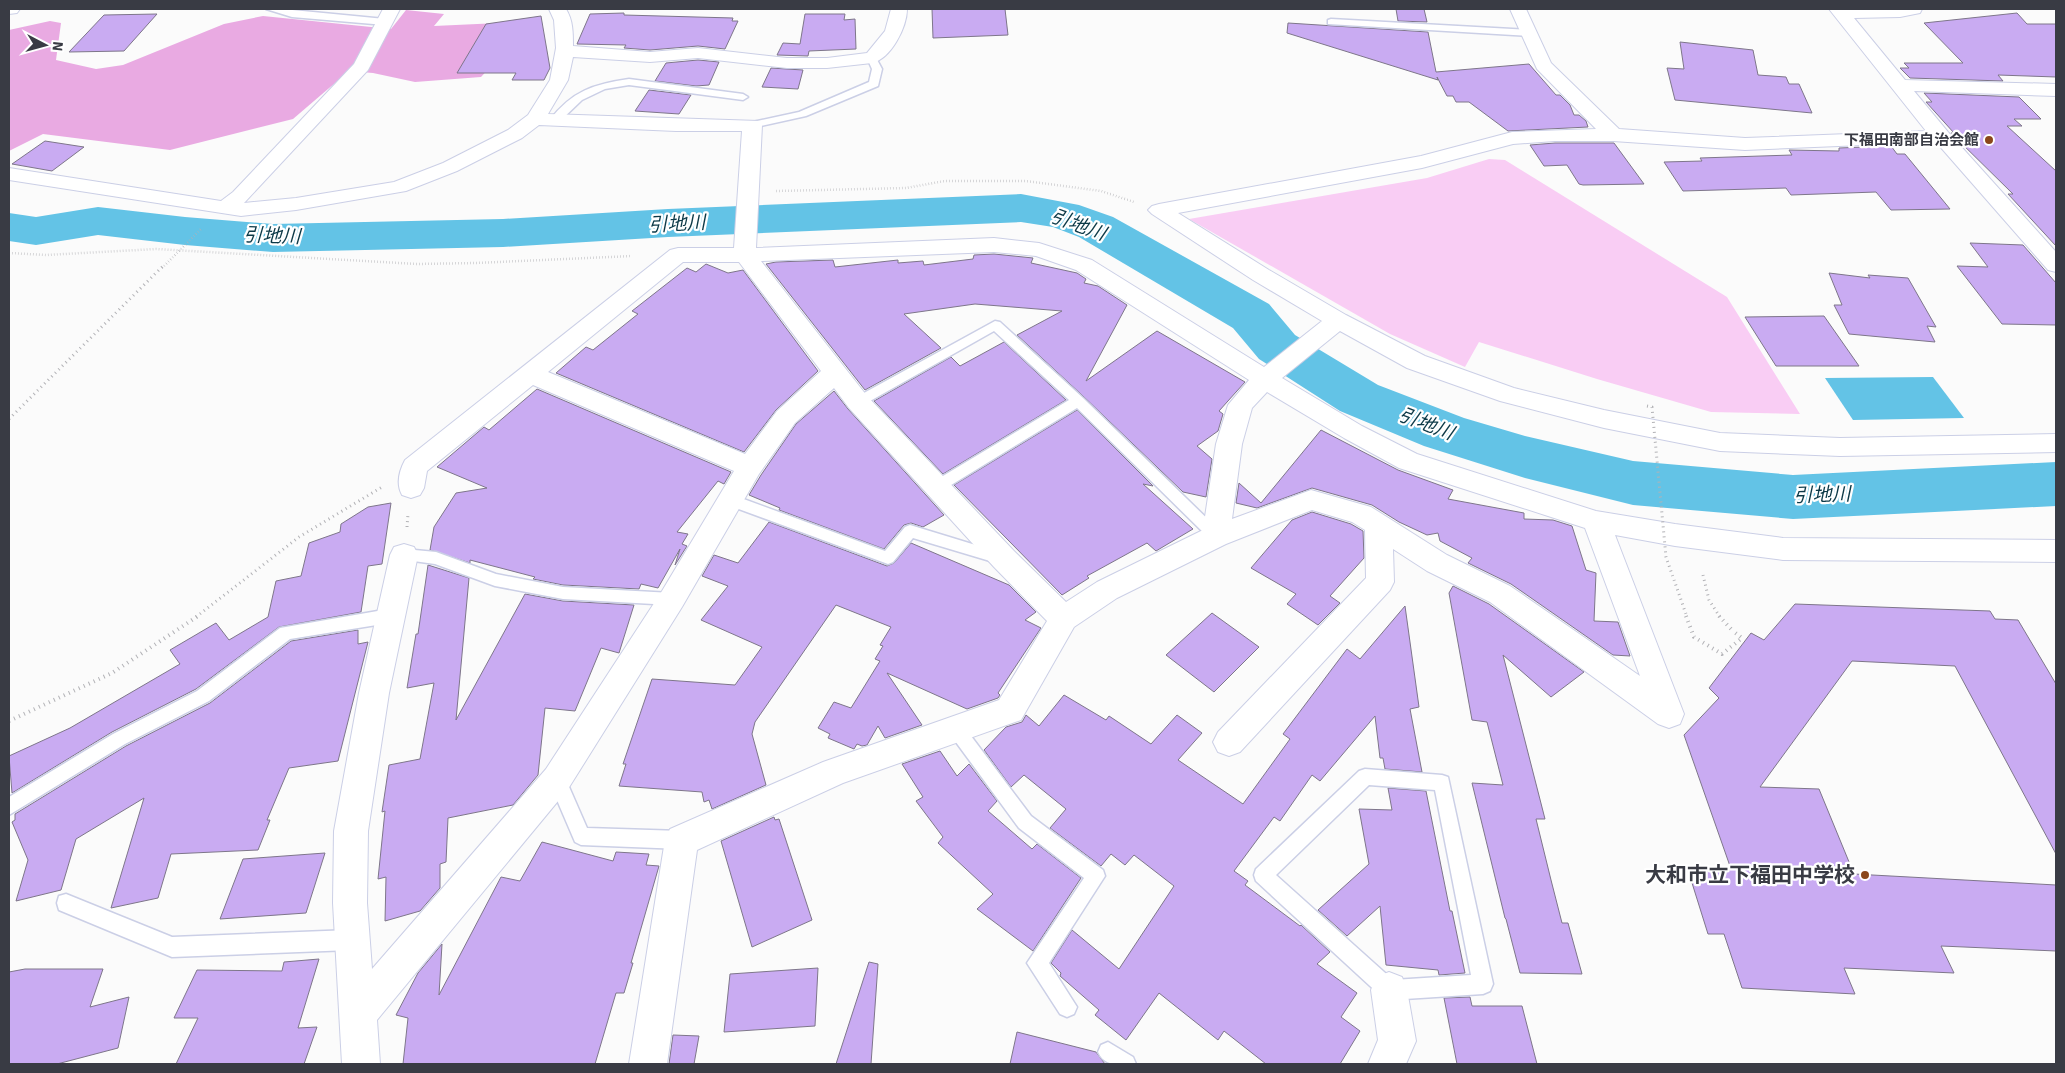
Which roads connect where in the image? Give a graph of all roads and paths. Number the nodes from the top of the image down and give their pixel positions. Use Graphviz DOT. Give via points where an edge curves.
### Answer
graph roads {
  1 [pos="271,9"];
  2 [pos="557,9"];
  3 [pos="899,9"];
  4 [pos="1521,9"];
  5 [pos="1914,9"];
  6 [pos="1840,11"];
  7 [pos="388,15"];
  8 [pos="1331,22"];
  9 [pos="1530,34"];
  10 [pos="565,51"];
  11 [pos="872,58"];
  12 [pos="1900,85"];
  13 [pos="2056,90"];
  14 [pos="743,97"];
  15 [pos="545,120"];
  16 [pos="752,125"];
  17 [pos="1613,135"];
  18 [pos="1941,136"];
  19 [pos="9,174"];
  20 [pos="747,194"];
  21 [pos="226,207"];
  22 [pos="1159,210"];
  23 [pos="204,226"];
  24 [pos="745,249"];
  25 [pos="178,251"];
  26 [pos="9,253"];
  27 [pos="678,255"];
  28 [pos="2056,265"];
  29 [pos="1334,323"];
  30 [pos="836,372"];
  31 [pos="530,374"];
  32 [pos="1269,377"];
  33 [pos="1078,401"];
  34 [pos="858,402"];
  35 [pos="1647,406"];
  36 [pos="9,419"];
  37 [pos="2056,444"];
  38 [pos="750,467"];
  39 [pos="412,478"];
  40 [pos="938,486"];
  41 [pos="730,500"];
  42 [pos="1596,521"];
  43 [pos="1379,526"];
  44 [pos="1216,536"];
  45 [pos="2056,551"];
  46 [pos="404,555"];
  47 [pos="1004,559"];
  48 [pos="1703,575"];
  49 [pos="672,599"];
  50 [pos="390,616"];
  51 [pos="1064,619"];
  52 [pos="9,721"];
  53 [pos="956,729"];
  54 [pos="1229,742"];
  55 [pos="557,779"];
  56 [pos="9,807"];
  57 [pos="682,840"];
  58 [pos="66,903"];
  59 [pos="350,940"];
  60 [pos="1389,990"];
  61 [pos="1066,1008"];
  62 [pos="359,1013"];
  63 [pos="1108,1052"];
  64 [pos="361,1064"];
  65 [pos="648,1064"];
  66 [pos="1126,1064"];
  67 [pos="1387,1064"];
  1 -- 7 [label="lane" via="292,14"];
  2 -- 10 [label="street" via="562,15"];
  3 -- 11 [label="street" via="898,24 888,42"];
  4 -- 9 [label="street"];
  5 -- 6 [label="street" via="1900,12"];
  6 -- 12 [label="street"];
  7 -- 21 [label="street" via="362,66"];
  8 -- 9 [label="lane"];
  9 -- 17 [label="street" via="1543,65"];
  10 -- 11 [label="street" via="650,57 698,53 787,63"];
  10 -- 15 [label="street" via="564,66"];
  11 -- 16 [label="lane" via="877,70 874,84 802,114"];
  12 -- 13 [label="street"];
  12 -- 18 [label="street"];
  14 -- 15 [label="lane" via="629,82 602,86"];
  15 -- 16 [label="street"];
  15 -- 21 [label="street" via="450,167 399,187 296,204 241,210"];
  16 -- 20 [label="street"];
  17 -- 18 [label="street" via="1745,144"];
  17 -- 22 [label="street" via="1512,138 1422,162"];
  18 -- 28 [label="street"];
  19 -- 21 [label="street"];
  20 -- 22 [label="path" via="906,188 945,181 1026,181 1101,191"];
  20 -- 24 [label="street"];
  22 -- 29 [label="street"];
  23 -- 25 [label="path"];
  24 -- 27 [label="street"];
  24 -- 30 [label="street"];
  24 -- 32 [label="street" via="994,245 1039,250 1084,265"];
  25 -- 26 [label="path" via="127,249 50,255"];
  25 -- 27 [label="path" via="293,259 454,264"];
  25 -- 36 [label="path"];
  27 -- 31 [label="street"];
  29 -- 32 [label="street"];
  29 -- 37 [label="street" via="1416,362 1509,395 1604,419 1720,442 1840,447"];
  30 -- 34 [label="street"];
  30 -- 38 [label="street" via="786,417"];
  31 -- 38 [label="street"];
  31 -- 39 [label="street"];
  32 -- 42 [label="street" via="1354,432 1408,461"];
  32 -- 44 [label="street" via="1240,406 1229,444"];
  33 -- 34 [label="lane" via="995,326"];
  33 -- 40 [label="lane"];
  33 -- 44 [label="lane"];
  34 -- 40 [label="street"];
  35 -- 48 [label="path, bridge" via="1652,407 1666,557 1694,637 1722,654 1742,638 1716,614 1706,596"];
  38 -- 41 [label="street"];
  39 -- 46 [label="path"];
  39 -- 52 [label="path" via="299,536 208,609 112,672"];
  40 -- 47 [label="street"];
  41 -- 47 [label="lane" via="888,558 910,531"];
  41 -- 49 [label="street"];
  42 -- 43 [label="street" via="1669,714 1500,594 1437,563"];
  42 -- 45 [label="street" via="1783,549"];
  43 -- 44 [label="street" via="1361,514 1311,500"];
  43 -- 54 [label="street" via="1380,582"];
  44 -- 51 [label="street" via="1107,590"];
  46 -- 49 [label="lane" via="436,558 495,580 563,593"];
  46 -- 50 [label="street"];
  47 -- 51 [label="street"];
  49 -- 55 [label="street"];
  50 -- 56 [label="lane" via="286,633 203,696 120,740"];
  50 -- 59 [label="street" via="366,733 350,847"];
  51 -- 53 [label="street" via="1010,710"];
  53 -- 57 [label="street" via="834,772"];
  53 -- 61 [label="lane" via="1025,822 1096,876 1037,963"];
  55 -- 57 [label="lane" via="581,836"];
  55 -- 62 [label="street"];
  57 -- 65 [label="street"];
  58 -- 59 [label="lane" via="172,948"];
  59 -- 62 [label="street"];
  60 -- 60 [label="lane" via="1263,875 1365,777 1442,783 1483,984"];
  60 -- 67 [label="street" via="1397,1041"];
  62 -- 64 [label="street"];
  63 -- 66 [label="lane"];
}
